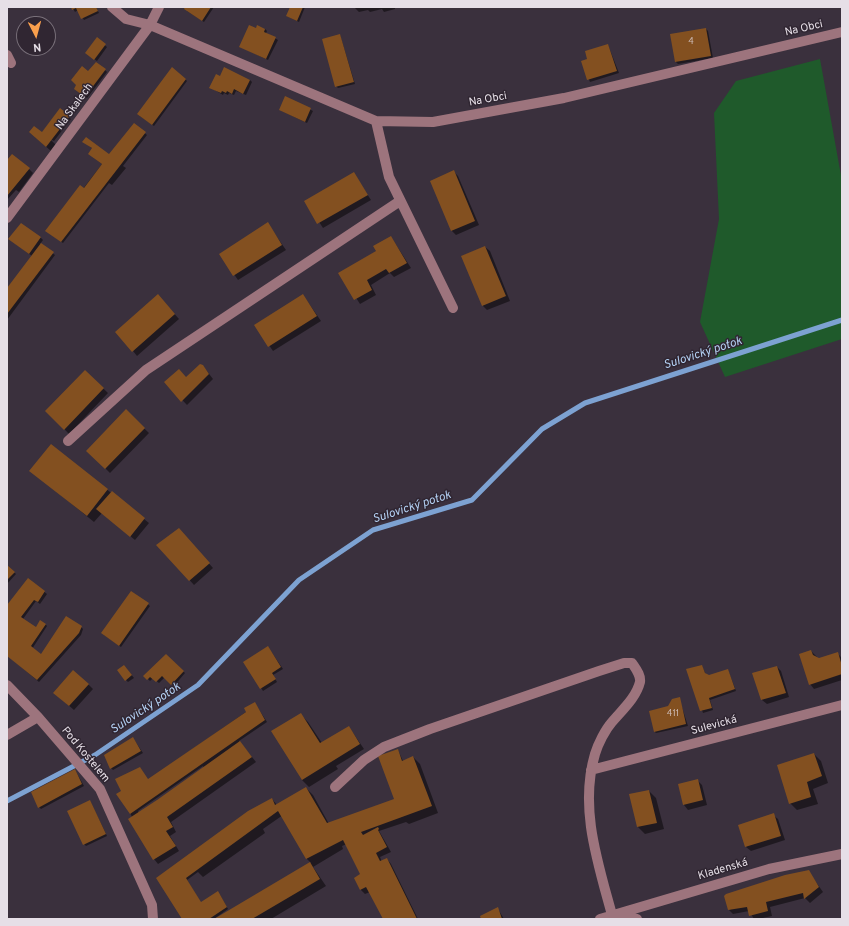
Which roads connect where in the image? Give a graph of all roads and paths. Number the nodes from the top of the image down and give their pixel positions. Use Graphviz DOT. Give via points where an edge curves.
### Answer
graph roads {
  1 [pos="112,7"];
  2 [pos="159,7"];
  3 [pos="150,24"];
  4 [pos="842,32"];
  5 [pos="376,121"];
  6 [pos="400,200"];
  7 [pos="7,218"];
  8 [pos="453,308"];
  9 [pos="68,441"];
  10 [pos="7,685"];
  11 [pos="842,705"];
  12 [pos="38,717"];
  13 [pos="7,735"];
  14 [pos="591,770"];
  15 [pos="335,787"];
  16 [pos="842,854"];
  17 [pos="612,915"];
  18 [pos="153,919"];
  19 [pos="600,919"];
  20 [pos="637,919"];
  1 -- 3 [label="street, Na Obci" via="126,19"];
  2 -- 3 [label="street, Na Skalech"];
  3 -- 5 [label="street, Na Obci"];
  3 -- 7 [label="street, Na Skalech"];
  4 -- 5 [label="street, Na Obci" via="564,98 433,122"];
  5 -- 6 [label="street" via="389,177"];
  6 -- 8 [label="street"];
  6 -- 9 [label="street" via="146,370"];
  10 -- 12 [label="street, Pod Kostelem"];
  11 -- 14 [label="street, Sulevická"];
  12 -- 13 [label="street"];
  12 -- 18 [label="street, Pod Kostelem" via="100,790 152,905"];
  14 -- 15 [label="street" via="595,753 610,724 636,693 640,681 639,673 632,663 599,671 384,747"];
  14 -- 17 [label="street" via="588,802 592,835"];
  16 -- 17 [label="street, Kladenská" via="769,869"];
  17 -- 19 [label="street, Kladenská"];
  17 -- 20 [label="street, Kladenská"];
}
